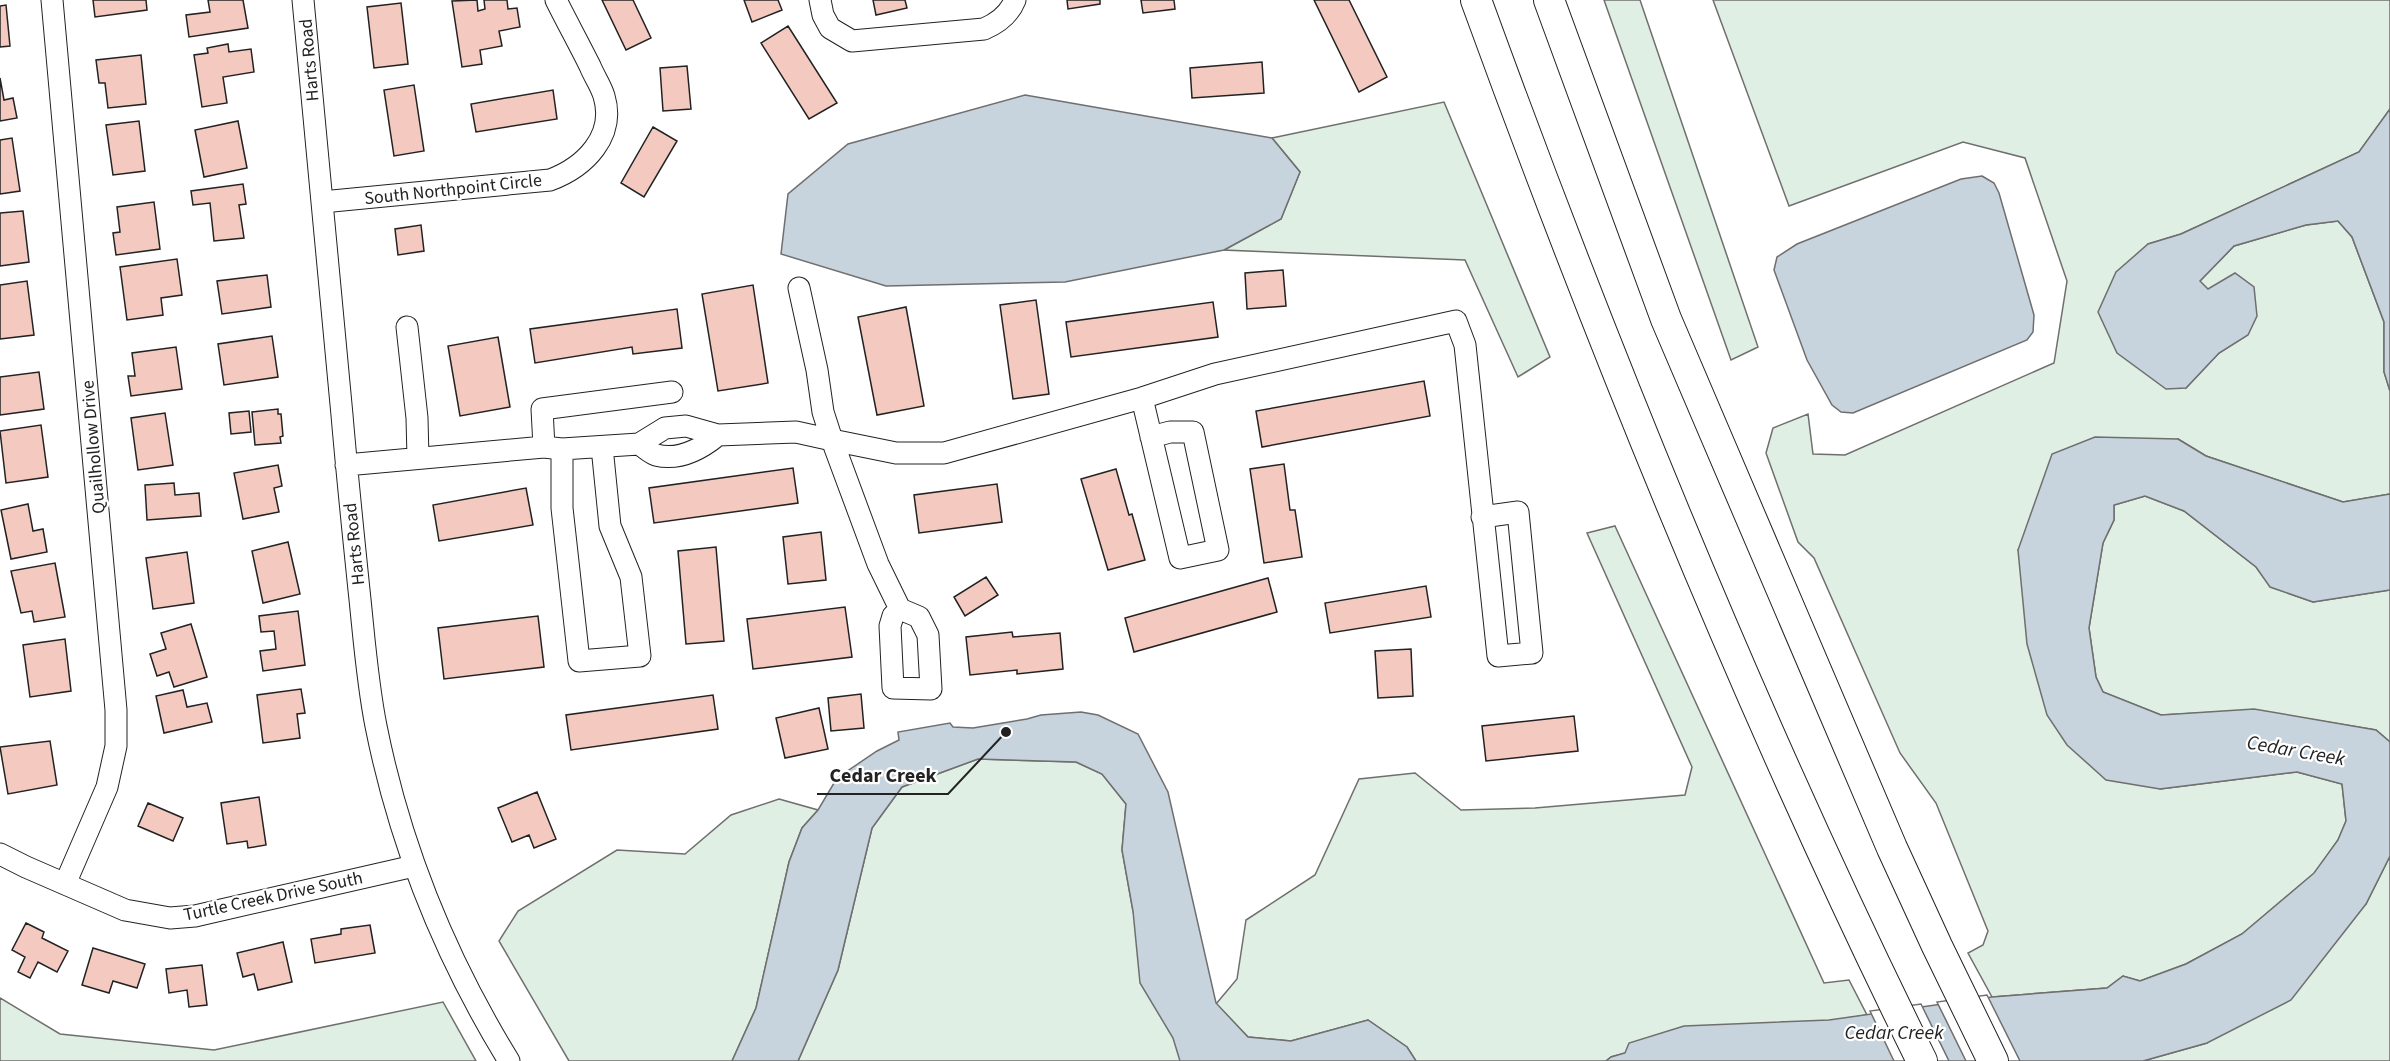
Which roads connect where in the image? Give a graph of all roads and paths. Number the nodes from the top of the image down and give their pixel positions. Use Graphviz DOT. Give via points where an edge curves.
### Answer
graph roads {
  1 [pos="52,0"];
  2 [pos="303,0"];
  3 [pos="556,0"];
  4 [pos="820,0"];
  5 [pos="1015,0"];
  6 [pos="1476,0"];
  7 [pos="1549,0"];
  8 [pos="322,202"];
  9 [pos="799,288"];
  10 [pos="407,327"];
  11 [pos="672,392"];
  12 [pos="1142,398"];
  13 [pos="718,435"];
  14 [pos="1151,437"];
  15 [pos="832,440"];
  16 [pos="639,444"];
  17 [pos="602,447"];
  18 [pos="553,448"];
  19 [pos="418,458"];
  20 [pos="346,465"];
  21 [pos="1482,517"];
  22 [pos="900,609"];
  23 [pos="0,854"];
  24 [pos="414,866"];
  25 [pos="64,884"];
  26 [pos="509,1061"];
  27 [pos="1922,1061"];
  28 [pos="1993,1061"];
  1 -- 25 [label="street, Quailhollow Drive" via="116,710 116,746 107,787"];
  2 -- 8 [label="street, Harts Road"];
  3 -- 8 [label="street, South Northpoint Circle" via="604,96 607,119 600,141 587,159 570,173 550,180"];
  4 -- 5 [label="street" via="830,28 852,41 984,29 1000,21"];
  6 -- 27 [label="highway" via="1688,544 1764,722"];
  7 -- 28 [label="highway" via="1666,318 1887,837"];
  8 -- 20 [label="street, Harts Road"];
  9 -- 15 [label="street"];
  10 -- 19 [label="street"];
  11 -- 18 [label="street" via="542,409"];
  12 -- 14 [label="street"];
  12 -- 15 [label="street" via="944,453 896,453"];
  12 -- 21 [label="street" via="1215,374 1456,321 1466,345"];
  13 -- 15 [label="street" via="796,432"];
  13 -- 16 [label="street" via="686,426 665,428"];
  13 -- 16 [label="street" via="701,449 678,456 655,455"];
  14 -- 14 [label="street" via="1180,558 1218,550 1193,432"];
  15 -- 22 [label="street" via="878,564"];
  16 -- 17 [label="street"];
  17 -- 18 [label="street"];
  17 -- 18 [label="street" via="610,526 631,577 640,656 579,661"];
  18 -- 19 [label="street"];
  19 -- 20 [label="street"];
  20 -- 24 [label="street, Harts Road" via="376,725"];
  21 -- 21 [label="street" via="1518,512 1532,653 1498,656"];
  23 -- 25 [label="street, Turtle Creek Drive South"];
  24 -- 25 [label="street, Turtle Creek Drive South" via="195,916 170,918 125,910"];
  24 -- 26 [label="street, Harts Road" via="458,973"];
}
